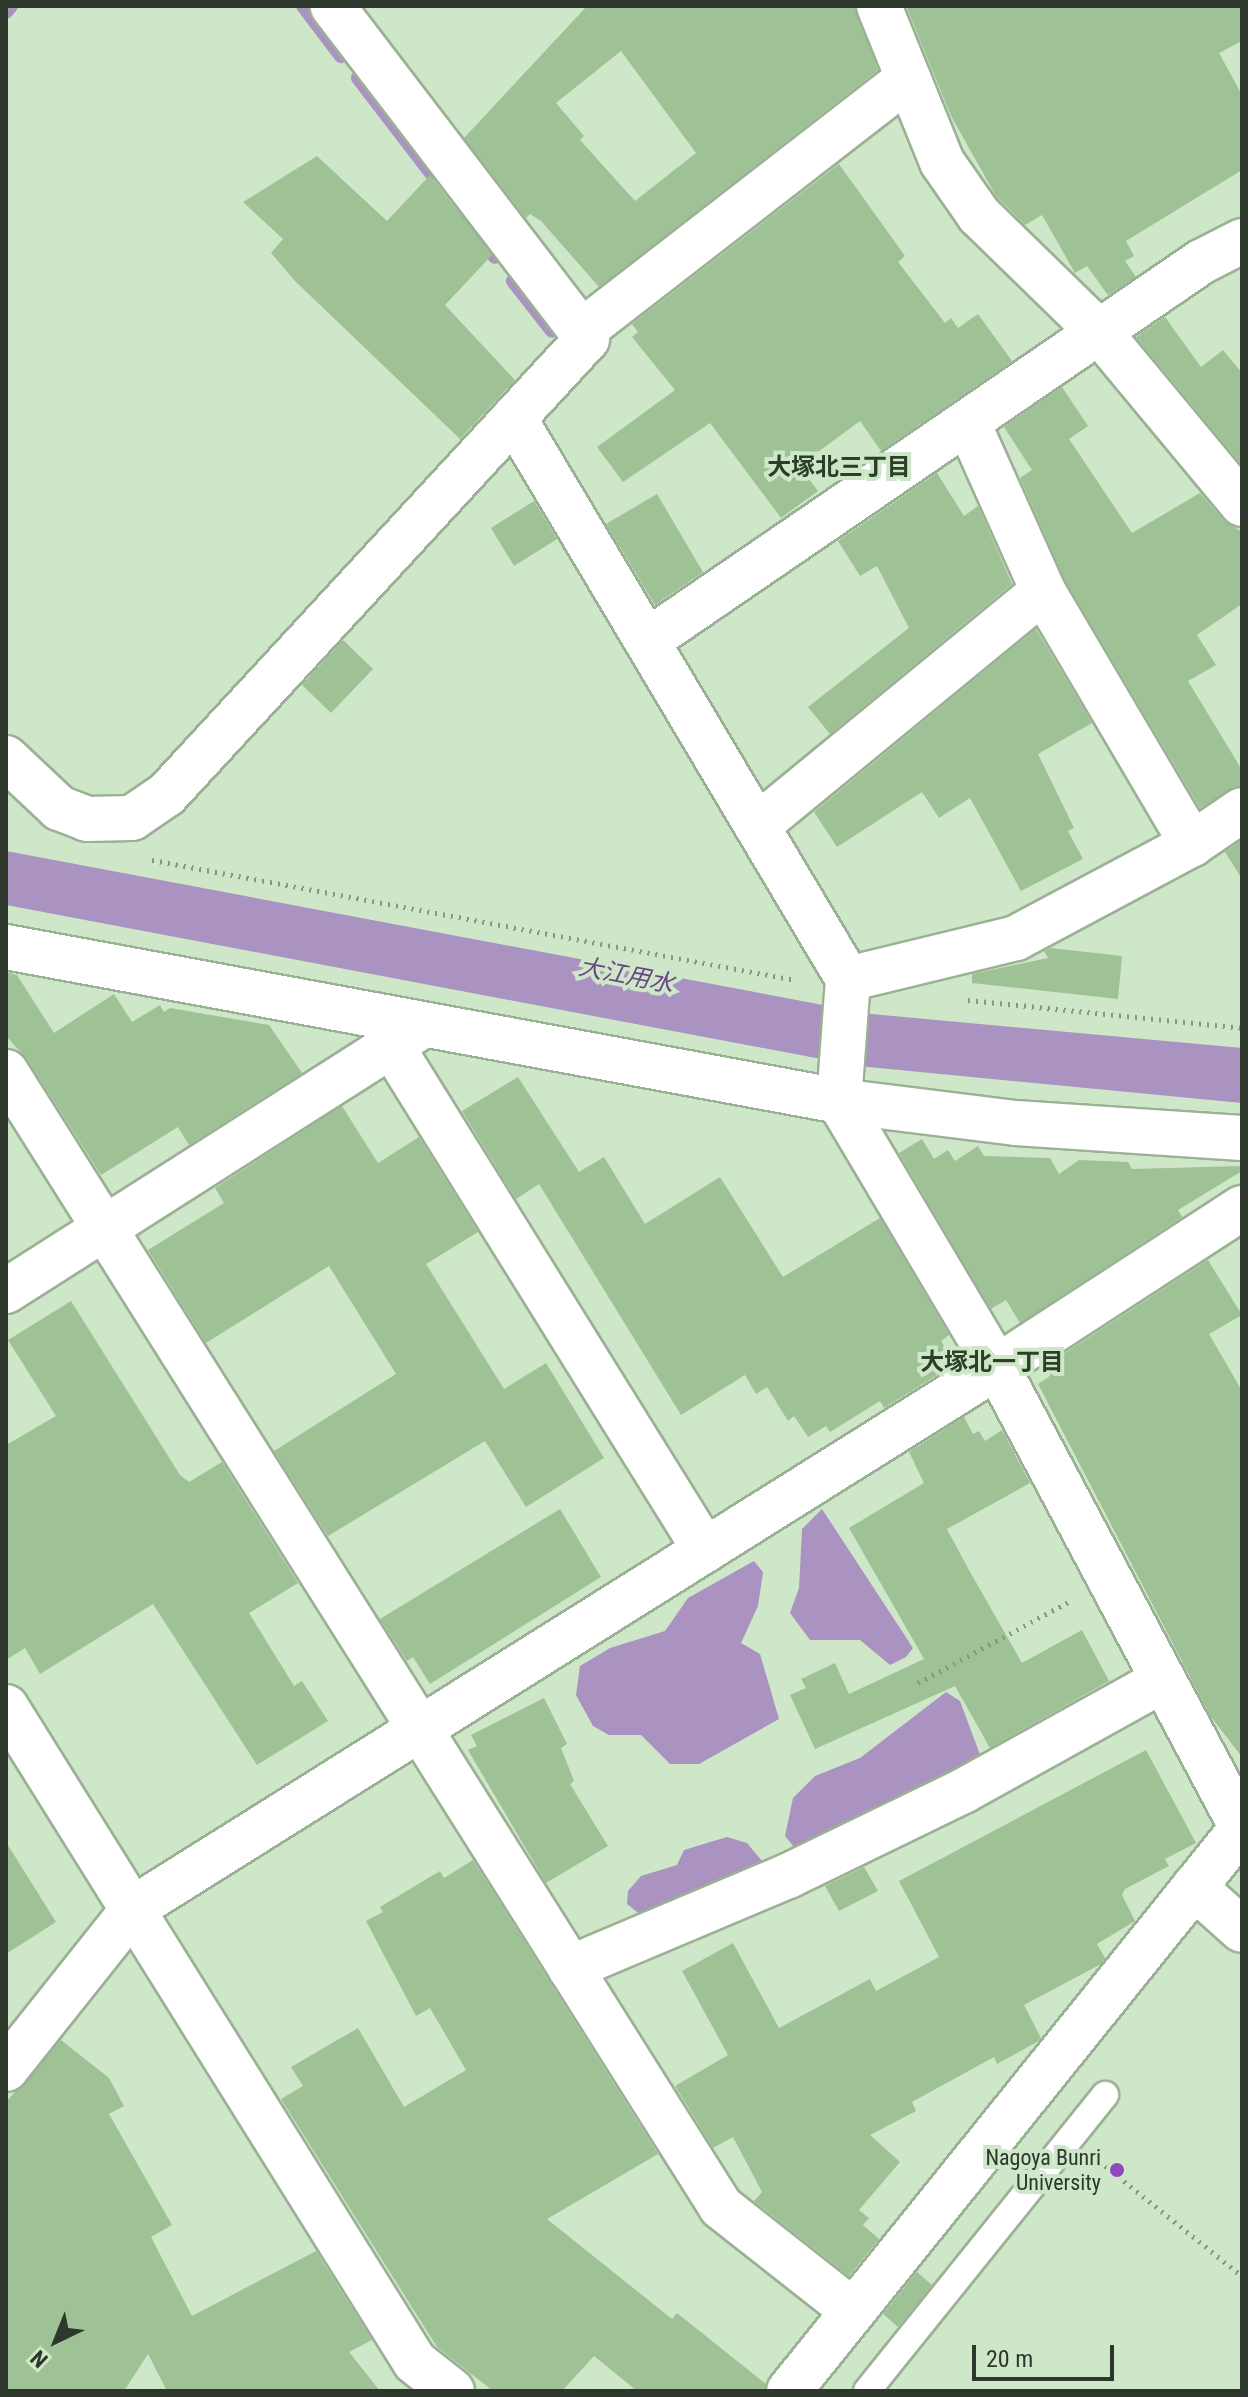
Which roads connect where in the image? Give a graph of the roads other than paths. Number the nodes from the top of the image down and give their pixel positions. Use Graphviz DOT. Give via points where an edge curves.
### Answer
graph roads {
  1 [pos="332,6"];
  2 [pos="879,6"];
  3 [pos="908,78"];
  4 [pos="1242,241"];
  5 [pos="581,332"];
  6 [pos="1101,334"];
  7 [pos="514,418"];
  8 [pos="968,423"];
  9 [pos="1242,504"];
  10 [pos="1043,591"];
  11 [pos="647,641"];
  12 [pos="6,758"];
  13 [pos="1242,810"];
  14 [pos="757,826"];
  15 [pos="1192,844"];
  16 [pos="6,947"];
  17 [pos="848,988"];
  18 [pos="408,1035"];
  19 [pos="6,1072"];
  20 [pos="840,1087"];
  21 [pos="1242,1138"];
  22 [pos="1240,1213"];
  23 [pos="105,1228"];
  24 [pos="6,1291"];
  25 [pos="997,1367"];
  26 [pos="705,1550"];
  27 [pos="1163,1680"];
  28 [pos="6,1707"];
  29 [pos="420,1729"];
  30 [pos="18,1753"];
  31 [pos="1242,1828"];
  32 [pos="1194,1887"];
  33 [pos="134,1908"];
  34 [pos="1242,1930"];
  35 [pos="570,1968"];
  36 [pos="6,2069"];
  37 [pos="1105,2095"];
  38 [pos="853,2311"];
  39 [pos="452,2391"];
  40 [pos="789,2391"];
  41 [pos="867,2391"];
  1 -- 5 [label="street"];
  2 -- 3 [label="street"];
  3 -- 5 [label="street"];
  3 -- 6 [label="street" via="942,162 979,215"];
  4 -- 6 [label="street" via="1201,262"];
  5 -- 7 [label="street" via="587,339"];
  6 -- 8 [label="street"];
  6 -- 9 [label="street"];
  7 -- 11 [label="street"];
  7 -- 12 [label="street" via="167,794 132,818 87,819 59,808"];
  8 -- 10 [label="street"];
  8 -- 11 [label="street"];
  10 -- 14 [label="street"];
  10 -- 15 [label="street"];
  11 -- 14 [label="street"];
  13 -- 15 [label="street"];
  14 -- 17 [label="street"];
  15 -- 17 [label="street" via="1016,938"];
  16 -- 18 [label="street"];
  17 -- 20 [label="street"];
  18 -- 20 [label="street"];
  18 -- 23 [label="street"];
  18 -- 26 [label="street"];
  19 -- 23 [label="street"];
  20 -- 21 [label="street" via="1016,1123"];
  20 -- 25 [label="street"];
  22 -- 25 [label="street"];
  23 -- 24 [label="street"];
  23 -- 29 [label="street"];
  25 -- 26 [label="street"];
  25 -- 27 [label="street"];
  26 -- 29 [label="street"];
  27 -- 31 [label="street"];
  27 -- 35 [label="street" via="963,1791 802,1869"];
  28 -- 30 [label="street"];
  29 -- 33 [label="street"];
  29 -- 35 [label="street"];
  30 -- 33 [label="street"];
  31 -- 32 [label="street"];
  32 -- 34 [label="street"];
  32 -- 38 [label="street"];
  33 -- 36 [label="street"];
  33 -- 39 [label="street" via="415,2362"];
  35 -- 38 [label="street" via="721,2207"];
  37 -- 41 [label="lane"];
  38 -- 40 [label="street"];
}
